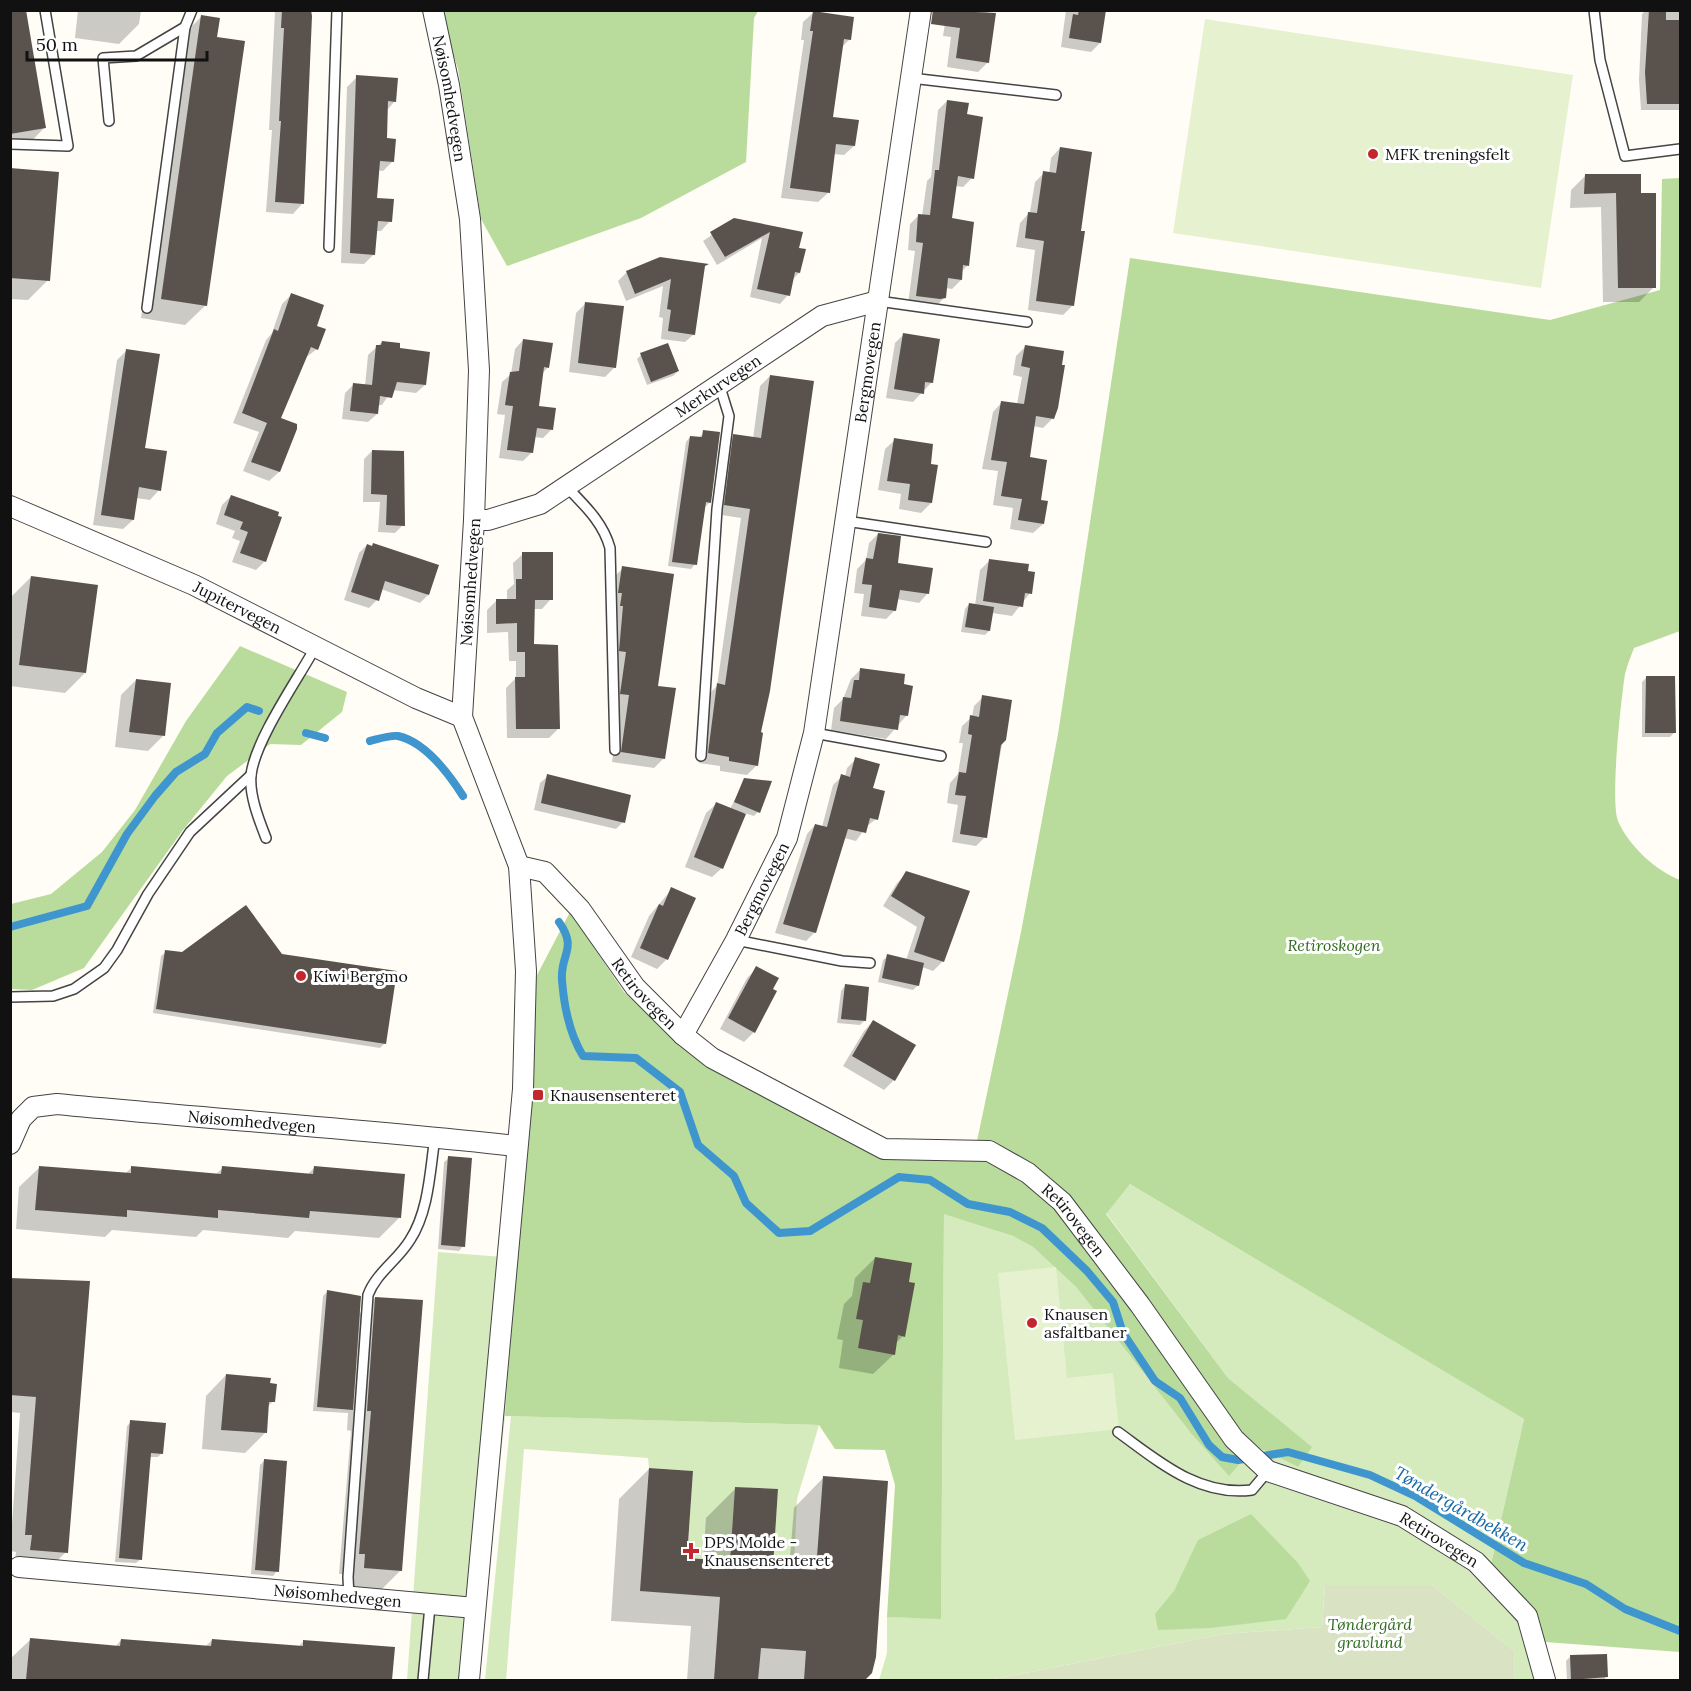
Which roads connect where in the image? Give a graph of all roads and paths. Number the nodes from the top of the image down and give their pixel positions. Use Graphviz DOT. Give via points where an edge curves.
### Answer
graph roads {
  1 [pos="45,10"];
  2 [pos="192,10"];
  3 [pos="337,10"];
  4 [pos="433,10"];
  5 [pos="921,10"];
  6 [pos="1594,10"];
  7 [pos="185,27"];
  8 [pos="911,78"];
  9 [pos="1056,95"];
  10 [pos="109,121"];
  11 [pos="10,144"];
  12 [pos="1680,149"];
  13 [pos="328,247"];
  14 [pos="878,301"];
  15 [pos="147,308"];
  16 [pos="1027,322"];
  17 [pos="719,384"];
  18 [pos="566,486"];
  19 [pos="10,506"];
  20 [pos="474,520"];
  21 [pos="846,521"];
  22 [pos="986,542"];
  23 [pos="316,646"];
  24 [pos="462,717"];
  25 [pos="814,733"];
  26 [pos="615,750"];
  27 [pos="701,756"];
  28 [pos="941,756"];
  29 [pos="251,776"];
  30 [pos="266,838"];
  31 [pos="519,866"];
  32 [pos="736,940"];
  33 [pos="870,963"];
  34 [pos="10,997"];
  35 [pos="683,1035"];
  36 [pos="435,1137"];
  37 [pos="10,1144"];
  38 [pos="516,1146"];
  39 [pos="1118,1432"];
  40 [pos="1268,1471"];
  41 [pos="15,1564"];
  42 [pos="349,1598"];
  43 [pos="430,1606"];
  44 [pos="475,1608"];
  45 [pos="423,1680"];
  46 [pos="469,1680"];
  47 [pos="1545,1680"];
  1 -- 11 [label="lane" via="68,146"];
  2 -- 7 [label="lane"];
  3 -- 13 [label="lane"];
  4 -- 20 [label="street, Nøisomhedvegen" via="470,219 479,370"];
  5 -- 8 [label="street, Bergmovegen"];
  6 -- 12 [label="lane" via="1600,60 1625,156"];
  7 -- 10 [label="lane" via="136,56 103,58"];
  7 -- 15 [label="lane"];
  8 -- 9 [label="lane"];
  8 -- 14 [label="street, Bergmovegen"];
  14 -- 16 [label="lane"];
  14 -- 17 [label="street, Merkurvegen" via="822,315"];
  14 -- 21 [label="street, Bergmovegen"];
  17 -- 18 [label="street, Merkurvegen"];
  17 -- 27 [label="lane" via="729,416 717,509"];
  18 -- 20 [label="street, Merkurvegen" via="540,504 488,520"];
  18 -- 26 [label="lane" via="594,516 610,548"];
  19 -- 23 [label="street, Jupitervegen" via="194,585"];
  20 -- 24 [label="street, Nøisomhedvegen"];
  21 -- 22 [label="lane"];
  21 -- 25 [label="street, Bergmovegen"];
  23 -- 24 [label="street, Jupitervegen" via="416,698"];
  23 -- 29 [label="lane" via="262,743"];
  24 -- 31 [label="street, Nøisomhedvegen"];
  25 -- 28 [label="lane"];
  25 -- 32 [label="street, Bergmovegen" via="787,838"];
  29 -- 30 [label="lane" via="257,814"];
  29 -- 34 [label="lane" via="190,832 104,968 74,989 53,996"];
  31 -- 35 [label="street, Retirovegen" via="545,872 580,909 635,987"];
  31 -- 38 [label="street, Nøisomhedvegen" via="526,971 523,1089"];
  32 -- 33 [label="lane"];
  32 -- 35 [label="street, Bergmovegen"];
  35 -- 40 [label="street, Retirovegen" via="712,1058 884,1149 989,1151 1028,1173 1062,1202 1234,1439"];
  36 -- 37 [label="street, Nøisomhedvegen" via="57,1104 33,1107 21,1119"];
  36 -- 38 [label="street, Nøisomhedvegen"];
  36 -- 42 [label="lane" via="426,1197 415,1232 368,1295"];
  38 -- 44 [label="street, Nøisomhedvegen"];
  39 -- 40 [label="lane" via="1194,1483 1252,1490"];
  40 -- 47 [label="street, Retirovegen" via="1402,1516 1476,1562 1527,1616"];
  41 -- 42 [label="street, Nøisomhedvegen"];
  42 -- 43 [label="street, Nøisomhedvegen"];
  43 -- 44 [label="street, Nøisomhedvegen"];
  43 -- 45 [label="lane"];
  44 -- 46 [label="street, Nøisomhedvegen"];
}
